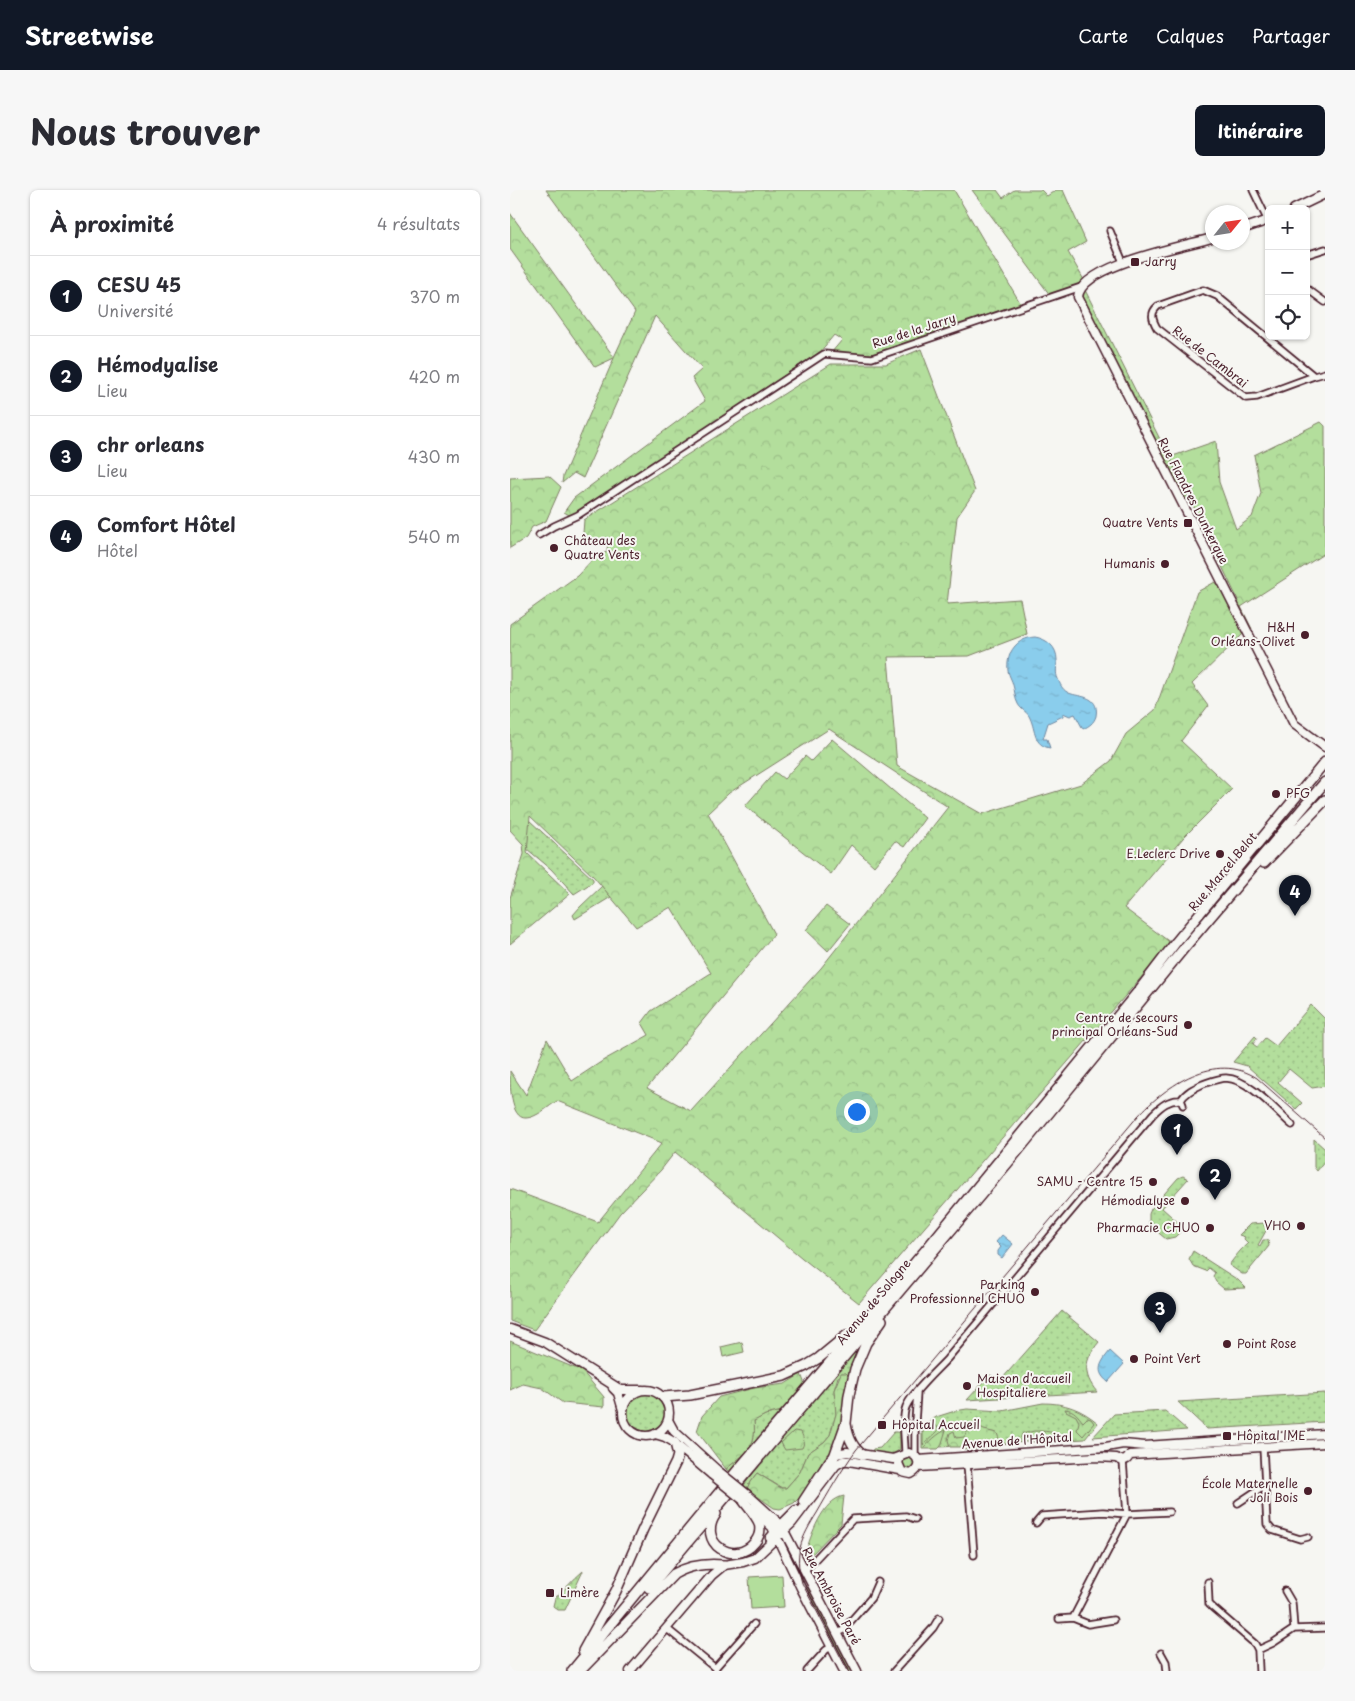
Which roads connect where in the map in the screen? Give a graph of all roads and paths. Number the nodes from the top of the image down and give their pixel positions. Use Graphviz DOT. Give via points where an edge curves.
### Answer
graph roads {
  1 [pos="1254,190"];
  2 [pos="1325,194"];
  3 [pos="1302,205"];
  4 [pos="1265,214"];
  5 [pos="1265,221"];
  6 [pos="1250,226"];
  7 [pos="1110,231"];
  8 [pos="1205,240"];
  9 [pos="1325,249"];
  10 [pos="1310,254"];
  11 [pos="1123,262"];
  12 [pos="1081,287"];
  13 [pos="1310,291"];
  14 [pos="1325,302"];
  15 [pos="1325,373"];
  16 [pos="1314,376"];
  17 [pos="539,535"];
  18 [pos="1325,747"];
  19 [pos="1325,762"];
  20 [pos="1325,771"];
  21 [pos="1325,782"];
  22 [pos="1325,792"];
  23 [pos="1325,800"];
  24 [pos="1298,826"];
  25 [pos="1185,948"];
  26 [pos="1140,989"];
  27 [pos="1045,1118"];
  28 [pos="1292,1125"];
  29 [pos="902,1277"];
  30 [pos="510,1329"];
  31 [pos="604,1380"];
  32 [pos="642,1390"];
  33 [pos="917,1392"];
  34 [pos="663,1397"];
  35 [pos="623,1410"];
  36 [pos="905,1419"];
  37 [pos="668,1420"];
  38 [pos="914,1422"];
  39 [pos="846,1423"];
  40 [pos="655,1434"];
  41 [pos="1325,1434"];
  42 [pos="1267,1437"];
  43 [pos="1255,1438"];
  44 [pos="1325,1443"];
  45 [pos="675,1444"];
  46 [pos="1117,1446"];
  47 [pos="1127,1446"];
  48 [pos="1262,1447"];
  49 [pos="836,1454"];
  50 [pos="863,1455"];
  51 [pos="902,1455"];
  52 [pos="1130,1455"];
  53 [pos="1119,1459"];
  54 [pos="917,1461"];
  55 [pos="967,1464"];
  56 [pos="900,1470"];
  57 [pos="715,1472"];
  58 [pos="745,1474"];
  59 [pos="828,1474"];
  60 [pos="1265,1485"];
  61 [pos="745,1498"];
  62 [pos="1238,1503"];
  63 [pos="1169,1512"];
  64 [pos="1127,1514"];
  65 [pos="914,1519"];
  66 [pos="1036,1523"];
  67 [pos="782,1528"];
  68 [pos="775,1536"];
  69 [pos="1308,1537"];
  70 [pos="974,1555"];
  71 [pos="724,1565"];
  72 [pos="805,1570"];
  73 [pos="878,1582"];
  74 [pos="1208,1582"];
  75 [pos="1285,1591"];
  76 [pos="940,1618"];
  77 [pos="1058,1618"];
  78 [pos="1073,1618"];
  79 [pos="1113,1620"];
  80 [pos="754,1624"];
  81 [pos="666,1628"];
  82 [pos="1325,1628"];
  83 [pos="1294,1629"];
  84 [pos="838,1633"];
  85 [pos="831,1647"];
  86 [pos="1258,1650"];
  87 [pos="1161,1654"];
  88 [pos="715,1669"];
  89 [pos="571,1671"];
  90 [pos="580,1671"];
  91 [pos="630,1671"];
  92 [pos="807,1671"];
  93 [pos="844,1671"];
  94 [pos="858,1671"];
  95 [pos="894,1671"];
  96 [pos="1167,1671"];
  97 [pos="1259,1671"];
  1 -- 4 [label="street"];
  2 -- 3 [label="street"];
  5 -- 6 [label="street"];
  7 -- 11 [label="street"];
  8 -- 11 [label="street, Rue de la Jarry"];
  9 -- 10 [label="street"];
  11 -- 12 [label="street, Rue de la Jarry" via="1096,275"];
  12 -- 17 [label="street, Rue de la Jarry" via="872,358 824,354 578,515"];
  12 -- 18 [label="street, Rue Flandres Dunkerque" via="1080,304 1294,724"];
  13 -- 14 [label="street"];
  15 -- 16 [label="street"];
  16 -- 16 [label="street, Rue de Cambrai" via="1246,398 1157,328 1152,315 1158,306 1208,291"];
  19 -- 26 [label="main road"];
  20 -- 26 [label="main road, Rue Marcel Belot"];
  21 -- 25 [label="main road, Rue Marcel Belot"];
  22 -- 24 [label="main road"];
  23 -- 24 [label="main road"];
  24 -- 25 [label="main road"];
  25 -- 27 [label="main road, Avenue de Sologne"];
  26 -- 29 [label="main road"];
  27 -- 39 [label="main road" via="1014,1164 886,1314 866,1343 855,1370"];
  27 -- 58 [label="main road, Avenue de Sologne"];
  28 -- 33 [label="street" via="1250,1088 1225,1078 1184,1094 1182,1103 1170,1101 1153,1114"];
  29 -- 34 [label="main road" via="843,1339 806,1366 784,1376 690,1395"];
  29 -- 89 [label="main road"];
  30 -- 31 [label="street" via="545,1342"];
  31 -- 32 [label="street" via="621,1390"];
  31 -- 35 [label="street" via="618,1393"];
  32 -- 34 [label="street" via="654,1391"];
  32 -- 35 [label="street" via="628,1398"];
  33 -- 36 [label="street" via="907,1405"];
  33 -- 38 [label="street"];
  34 -- 37 [label="street" via="668,1408"];
  35 -- 40 [label="street" via="624,1421 632,1431 641,1435"];
  36 -- 38 [label="street"];
  36 -- 51 [label="street"];
  37 -- 40 [label="street"];
  37 -- 57 [label="street, Rue Ambroise Paré" via="674,1431"];
  38 -- 54 [label="street"];
  39 -- 49 [label="main road"];
  39 -- 50 [label="main road" via="848,1436"];
  40 -- 45 [label="street, Rue Ambroise Paré" via="665,1436"];
  41 -- 42 [label="street"];
  42 -- 43 [label="street"];
  42 -- 48 [label="street"];
  43 -- 47 [label="street"];
  43 -- 48 [label="street"];
  44 -- 48 [label="street"];
  45 -- 57 [label="street, Rue Ambroise Paré"];
  45 -- 89 [label="main road" via="676,1462 616,1591"];
  46 -- 47 [label="street"];
  46 -- 53 [label="street" via="1114,1453"];
  46 -- 54 [label="street, Avenue de l'Hôpital"];
  47 -- 52 [label="street"];
  48 -- 52 [label="street"];
  48 -- 60 [label="street"];
  49 -- 50 [label="street"];
  49 -- 59 [label="main road"];
  49 -- 67 [label="street"];
  50 -- 51 [label="street" via="893,1459"];
  51 -- 54 [label="street"];
  51 -- 56 [label="street" via="898,1464"];
  52 -- 53 [label="street" via="1127,1459"];
  53 -- 55 [label="street, Avenue de l'Hôpital" via="1097,1456"];
  53 -- 64 [label="street"];
  54 -- 55 [label="street, Avenue de l'Hôpital"];
  54 -- 56 [label="street" via="914,1472 908,1474"];
  55 -- 70 [label="street"];
  56 -- 59 [label="street" via="843,1461"];
  57 -- 61 [label="street, Rue Ambroise Paré, bridge"];
  58 -- 61 [label="main road" via="712,1519 709,1532 722,1550 732,1553 743,1551 758,1538 758,1521"];
  58 -- 90 [label="main road, Avenue de Sologne"];
  59 -- 67 [label="street" via="792,1523"];
  60 -- 62 [label="street"];
  60 -- 69 [label="street" via="1267,1524 1272,1530 1300,1539"];
  61 -- 67 [label="street, Rue Ambroise Paré"];
  61 -- 68 [label="street, Rue Ambroise Paré" via="772,1527"];
  63 -- 64 [label="street"];
  64 -- 66 [label="street" via="1103,1512 1042,1516"];
  64 -- 78 [label="street"];
  65 -- 72 [label="street" via="906,1516 853,1519"];
  67 -- 68 [label="street"];
  67 -- 72 [label="street, Rue Ambroise Paré"];
  68 -- 71 [label="street" via="755,1558"];
  68 -- 85 [label="street, Rue Ambroise Paré"];
  71 -- 81 [label="street"];
  71 -- 90 [label="main road" via="706,1563 674,1574"];
  72 -- 84 [label="street, Rue Ambroise Paré"];
  73 -- 84 [label="street" via="871,1598"];
  74 -- 86 [label="street" via="1209,1604"];
  75 -- 83 [label="street" via="1292,1602"];
  76 -- 95 [label="street"];
  77 -- 78 [label="street"];
  78 -- 79 [label="street" via="1088,1624"];
  80 -- 88 [label="street"];
  81 -- 88 [label="street"];
  81 -- 91 [label="street"];
  82 -- 83 [label="street"];
  83 -- 86 [label="street"];
  84 -- 94 [label="street, Rue Ambroise Paré"];
  85 -- 92 [label="street"];
  85 -- 93 [label="street, Rue Ambroise Paré"];
  86 -- 97 [label="street"];
  87 -- 96 [label="street"];
}
